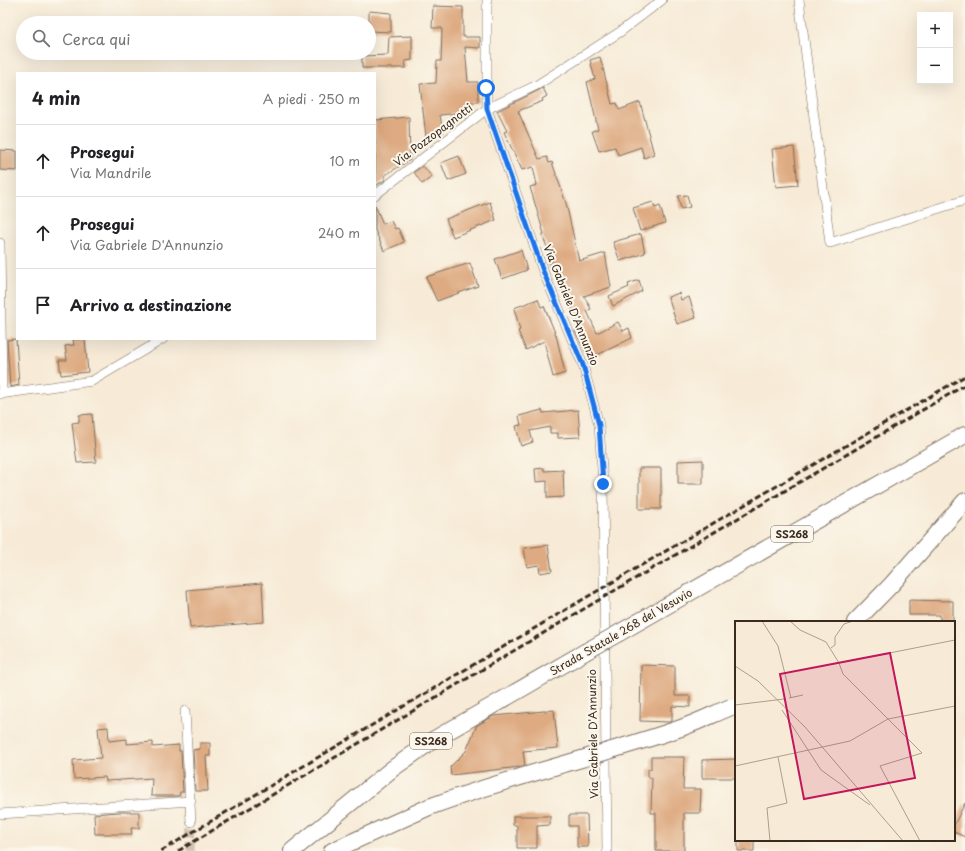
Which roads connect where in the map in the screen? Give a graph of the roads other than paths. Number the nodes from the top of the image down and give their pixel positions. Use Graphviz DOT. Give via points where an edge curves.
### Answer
graph roads {
  1 [pos="487,0"];
  2 [pos="662,0"];
  3 [pos="799,0"];
  4 [pos="487,109"];
  5 [pos="376,194"];
  6 [pos="965,200"];
  7 [pos="0,244"];
  8 [pos="161,340"];
  9 [pos="1,394"];
  10 [pos="965,436"];
  11 [pos="965,501"];
  12 [pos="856,621"];
  13 [pos="734,706"];
  14 [pos="185,711"];
  15 [pos="191,801"];
  16 [pos="0,814"];
  17 [pos="191,822"];
  18 [pos="292,851"];
  19 [pos="332,851"];
  20 [pos="607,851"];
  1 -- 4 [label="street, Via Gabriele D'Annunzio"];
  2 -- 4 [label="street, Via Pozzopagnotti" via="620,32 537,85"];
  3 -- 6 [label="street" via="830,243"];
  4 -- 5 [label="street, Via Pozzopagnotti"];
  4 -- 20 [label="street, Via Gabriele D'Annunzio" via="543,271 583,365 599,425 603,484"];
  7 -- 9 [label="street"];
  8 -- 9 [label="street" via="92,381"];
  10 -- 18 [label="highway, Strada Statale 268 del Vesuvio / SS268, bridge" via="433,740 392,769"];
  11 -- 12 [label="highway"];
  13 -- 19 [label="highway, bridge" via="632,744 478,788"];
  14 -- 15 [label="street"];
  15 -- 16 [label="street"];
  15 -- 17 [label="street"];
}
